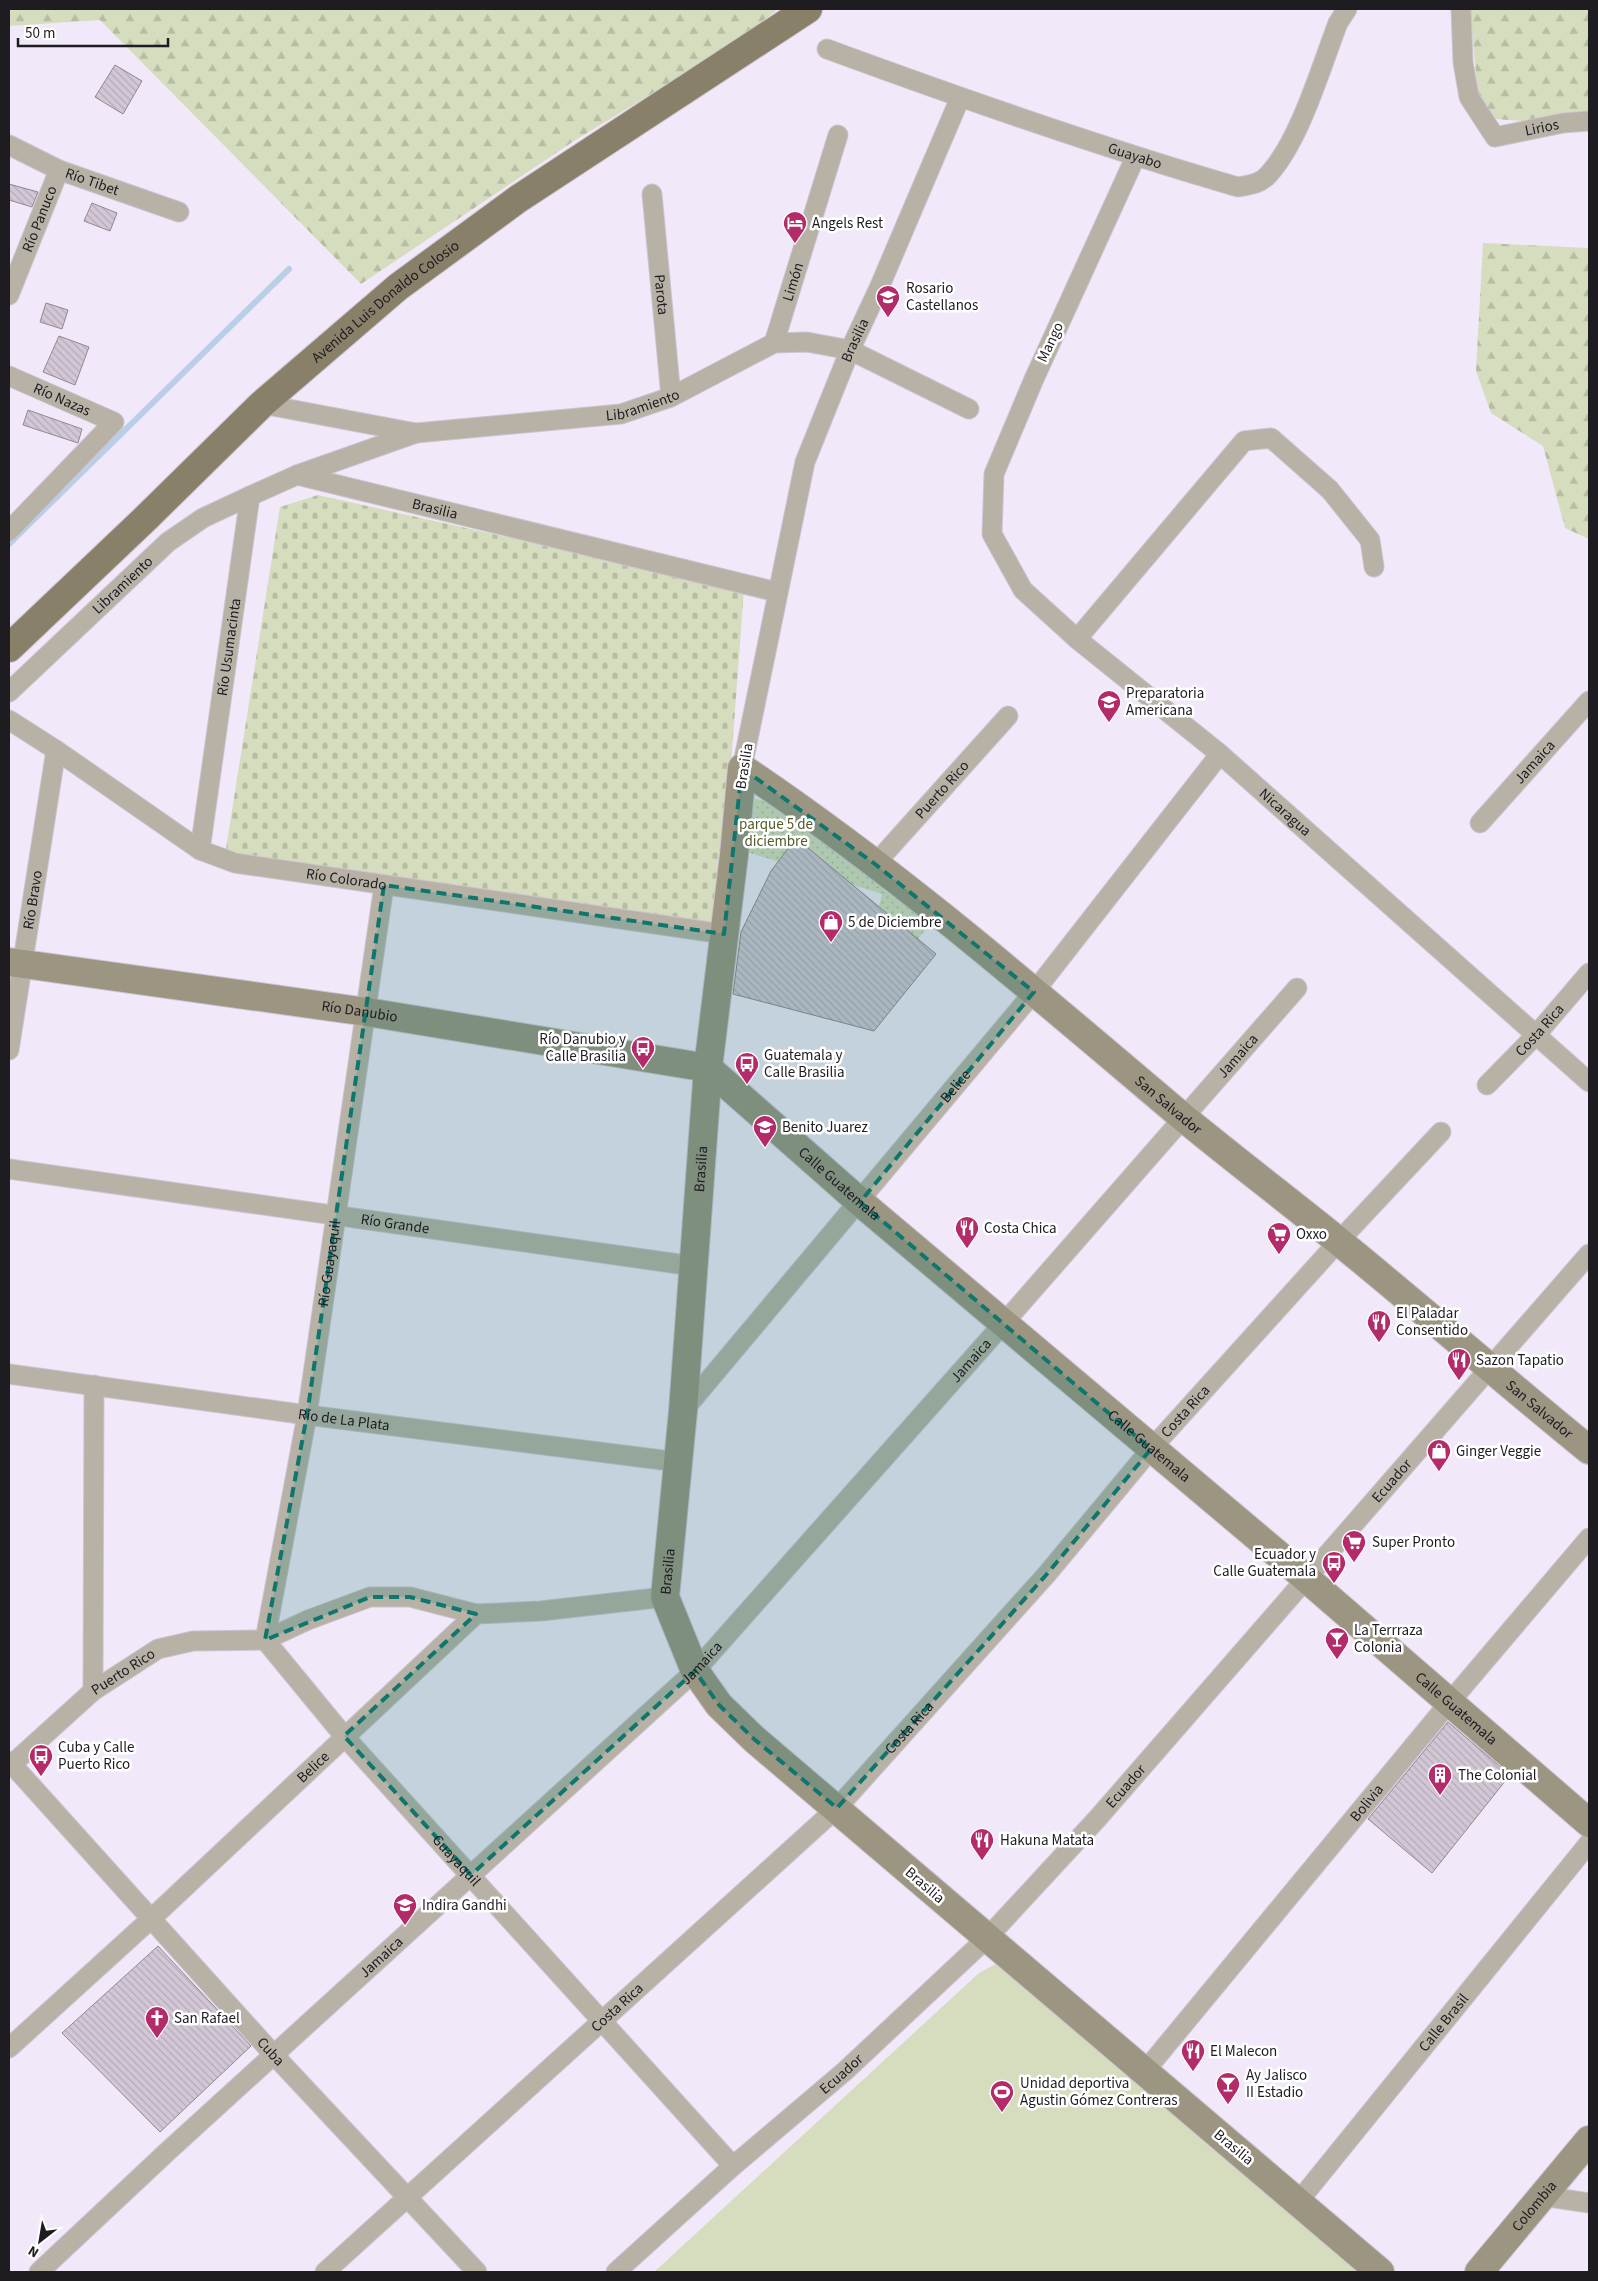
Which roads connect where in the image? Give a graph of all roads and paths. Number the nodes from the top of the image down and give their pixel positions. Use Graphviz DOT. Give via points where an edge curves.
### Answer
graph roads {
  1 [pos="808,9"];
  2 [pos="1347,9"];
  3 [pos="1461,9"];
  4 [pos="828,48"];
  5 [pos="960,98"];
  6 [pos="1589,120"];
  7 [pos="838,135"];
  8 [pos="9,145"];
  9 [pos="1136,158"];
  10 [pos="59,170"];
  11 [pos="652,194"];
  12 [pos="179,212"];
  13 [pos="9,295"];
  14 [pos="774,343"];
  15 [pos="850,350"];
  16 [pos="9,376"];
  17 [pos="671,397"];
  18 [pos="262,404"];
  19 [pos="969,409"];
  20 [pos="416,433"];
  21 [pos="297,475"];
  22 [pos="250,496"];
  23 [pos="9,531"];
  24 [pos="992,534"];
  25 [pos="1374,567"];
  26 [pos="777,592"];
  27 [pos="1077,639"];
  28 [pos="9,648"];
  29 [pos="9,692"];
  30 [pos="1589,702"];
  31 [pos="1008,716"];
  32 [pos="9,720"];
  33 [pos="56,750"];
  34 [pos="1220,754"];
  35 [pos="742,768"];
  36 [pos="1480,823"];
  37 [pos="200,850"];
  38 [pos="875,864"];
  39 [pos="384,885"];
  40 [pos="724,934"];
  41 [pos="16,963"];
  42 [pos="1589,973"];
  43 [pos="1297,988"];
  44 [pos="1034,992"];
  45 [pos="367,1012"];
  46 [pos="1536,1036"];
  47 [pos="9,1050"];
  48 [pos="708,1068"];
  49 [pos="1589,1082"];
  50 [pos="1487,1085"];
  51 [pos="1183,1117"];
  52 [pos="1441,1132"];
  53 [pos="9,1169"];
  54 [pos="860,1202"];
  55 [pos="337,1217"];
  56 [pos="1339,1241"];
  57 [pos="1589,1254"];
  58 [pos="692,1266"];
  59 [pos="1003,1324"];
  60 [pos="1489,1369"];
  61 [pos="9,1374"];
  62 [pos="94,1385"];
  63 [pos="683,1411"];
  64 [pos="307,1415"];
  65 [pos="1151,1449"];
  66 [pos="1589,1450"];
  67 [pos="678,1462"];
  68 [pos="1589,1538"];
  69 [pos="1307,1579"];
  70 [pos="665,1597"];
  71 [pos="476,1614"];
  72 [pos="265,1640"];
  73 [pos="695,1671"];
  74 [pos="93,1692"];
  75 [pos="1449,1704"];
  76 [pos="344,1736"];
  77 [pos="10,1764"];
  78 [pos="837,1808"];
  79 [pos="1589,1823"];
  80 [pos="1589,1844"];
  81 [pos="471,1875"];
  82 [pos="152,1918"];
  83 [pos="987,1938"];
  84 [pos="601,2020"];
  85 [pos="9,2048"];
  86 [pos="273,2054"];
  87 [pos="1145,2071"];
  88 [pos="1589,2140"];
  89 [pos="732,2166"];
  90 [pos="408,2196"];
  91 [pos="1542,2196"];
  92 [pos="1298,2202"];
  93 [pos="1589,2203"];
  94 [pos="39,2272"];
  95 [pos="325,2272"];
  96 [pos="477,2272"];
  97 [pos="616,2272"];
  98 [pos="1380,2272"];
  99 [pos="1479,2272"];
  1 -- 18 [label="main road, Avenida Luis Donaldo Colosio" via="518,199 398,287"];
  2 -- 9 [label="street, Guayabo" via="1338,23 1293,139 1269,175 1254,184 1238,186"];
  3 -- 6 [label="street, Lirios" via="1463,62 1469,97 1495,137"];
  4 -- 5 [label="street, Guayabo"];
  5 -- 9 [label="street, Guayabo"];
  5 -- 15 [label="street, Brasilia"];
  7 -- 14 [label="street, Limón"];
  8 -- 10 [label="street, Río Tibet"];
  9 -- 24 [label="street, Mango" via="994,474"];
  10 -- 12 [label="street, Río Tibet"];
  10 -- 13 [label="street, Río Panuco"];
  11 -- 17 [label="street, Parota"];
  14 -- 15 [label="street, Libramiento" via="807,342"];
  14 -- 17 [label="street, Libramiento"];
  15 -- 19 [label="street, Libramiento"];
  15 -- 26 [label="street, Brasilia" via="805,462"];
  16 -- 23 [label="street, Río Nazas" via="114,422"];
  17 -- 20 [label="street, Libramiento" via="621,414"];
  18 -- 20 [label="street"];
  18 -- 28 [label="main road, Avenida Luis Donaldo Colosio"];
  20 -- 21 [label="street, Libramiento"];
  21 -- 22 [label="street"];
  21 -- 26 [label="street, Brasilia"];
  22 -- 29 [label="street, Libramiento" via="203,518 168,542"];
  22 -- 37 [label="street, Río Usumacinta"];
  24 -- 27 [label="street, Nicaragua" via="1023,590"];
  25 -- 27 [label="street" via="1370,540 1330,490 1271,438 1244,441"];
  26 -- 35 [label="street, Brasilia"];
  27 -- 34 [label="street, Nicaragua"];
  30 -- 36 [label="street, Jamaica"];
  31 -- 38 [label="street, Puerto Rico"];
  32 -- 33 [label="street, Río Colorado"];
  33 -- 37 [label="street, Río Colorado"];
  33 -- 41 [label="street, Río Bravo"];
  34 -- 44 [label="street, Belice"];
  34 -- 46 [label="street, Nicaragua"];
  35 -- 38 [label="street, San Salvador"];
  35 -- 40 [label="street, Brasilia"];
  37 -- 39 [label="street, Río Colorado" via="236,863"];
  38 -- 44 [label="street, San Salvador"];
  39 -- 40 [label="street, Río Colorado"];
  39 -- 45 [label="street, Río Guayaquil"];
  40 -- 48 [label="street, Brasilia"];
  41 -- 45 [label="street, Río Danubio"];
  41 -- 47 [label="street, Río Bravo"];
  42 -- 46 [label="street, Costa Rica"];
  43 -- 51 [label="street, Jamaica"];
  44 -- 51 [label="street, San Salvador"];
  44 -- 54 [label="street, Belice"];
  45 -- 48 [label="street, Río Danubio"];
  45 -- 55 [label="street, Río Guayaquil"];
  46 -- 49 [label="street, Nicaragua"];
  46 -- 50 [label="street, Costa Rica"];
  48 -- 54 [label="street, Calle Guatemala"];
  48 -- 58 [label="street, Brasilia"];
  51 -- 56 [label="street, San Salvador"];
  51 -- 59 [label="street, Jamaica"];
  52 -- 56 [label="street, Costa Rica"];
  53 -- 55 [label="street, Río Grande"];
  54 -- 59 [label="street, Calle Guatemala"];
  54 -- 63 [label="street, Belice"];
  55 -- 58 [label="street, Río Grande"];
  55 -- 64 [label="street, Río Guayaquil"];
  56 -- 60 [label="street, San Salvador"];
  56 -- 65 [label="street, Costa Rica"];
  57 -- 60 [label="street, Ecuador"];
  58 -- 63 [label="street, Brasilia"];
  59 -- 65 [label="street, Calle Guatemala"];
  59 -- 73 [label="street, Jamaica"];
  60 -- 66 [label="street, San Salvador"];
  60 -- 69 [label="street, Ecuador"];
  61 -- 62 [label="street, Río de La Plata"];
  62 -- 64 [label="street, Río de La Plata"];
  62 -- 74 [label="street"];
  63 -- 67 [label="street, Brasilia"];
  64 -- 67 [label="street, Río de La Plata"];
  64 -- 72 [label="street, Río Guayaquil"];
  65 -- 69 [label="street, Calle Guatemala"];
  65 -- 78 [label="street, Costa Rica" via="1047,1574"];
  67 -- 70 [label="street, Brasilia"];
  68 -- 75 [label="street, Bolivia"];
  69 -- 75 [label="street, Calle Guatemala"];
  69 -- 83 [label="street, Ecuador" via="1097,1819"];
  70 -- 71 [label="street" via="541,1611"];
  70 -- 73 [label="street, Brasilia"];
  71 -- 72 [label="street" via="410,1597 370,1597"];
  71 -- 76 [label="street, Belice"];
  72 -- 74 [label="street, Puerto Rico" via="193,1641 158,1649"];
  72 -- 76 [label="street, Guayaquil"];
  73 -- 78 [label="street, Brasilia" via="719,1705 754,1739"];
  73 -- 81 [label="street, Jamaica"];
  74 -- 77 [label="street, Puerto Rico"];
  75 -- 79 [label="street, Calle Guatemala"];
  75 -- 87 [label="street, Bolivia"];
  76 -- 81 [label="street, Guayaquil"];
  76 -- 82 [label="street, Belice"];
  77 -- 82 [label="street, Cuba"];
  78 -- 83 [label="street, Brasilia"];
  78 -- 84 [label="street, Costa Rica"];
  80 -- 92 [label="street, Calle Brasil"];
  81 -- 84 [label="street, Guayaquil"];
  81 -- 86 [label="street, Jamaica"];
  82 -- 85 [label="street, Belice"];
  82 -- 86 [label="street, Cuba"];
  83 -- 87 [label="street, Brasilia"];
  83 -- 89 [label="street, Ecuador" via="845,2071"];
  84 -- 89 [label="street, Guayaquil"];
  84 -- 90 [label="street, Costa Rica"];
  86 -- 90 [label="street, Cuba"];
  86 -- 94 [label="street, Jamaica"];
  87 -- 92 [label="street, Brasilia"];
  88 -- 91 [label="street, Colombia"];
  89 -- 97 [label="street, Ecuador"];
  90 -- 95 [label="street, Costa Rica"];
  90 -- 96 [label="street, Cuba"];
  91 -- 93 [label="street"];
  91 -- 99 [label="street, Colombia"];
  92 -- 98 [label="street, Brasilia"];
}
